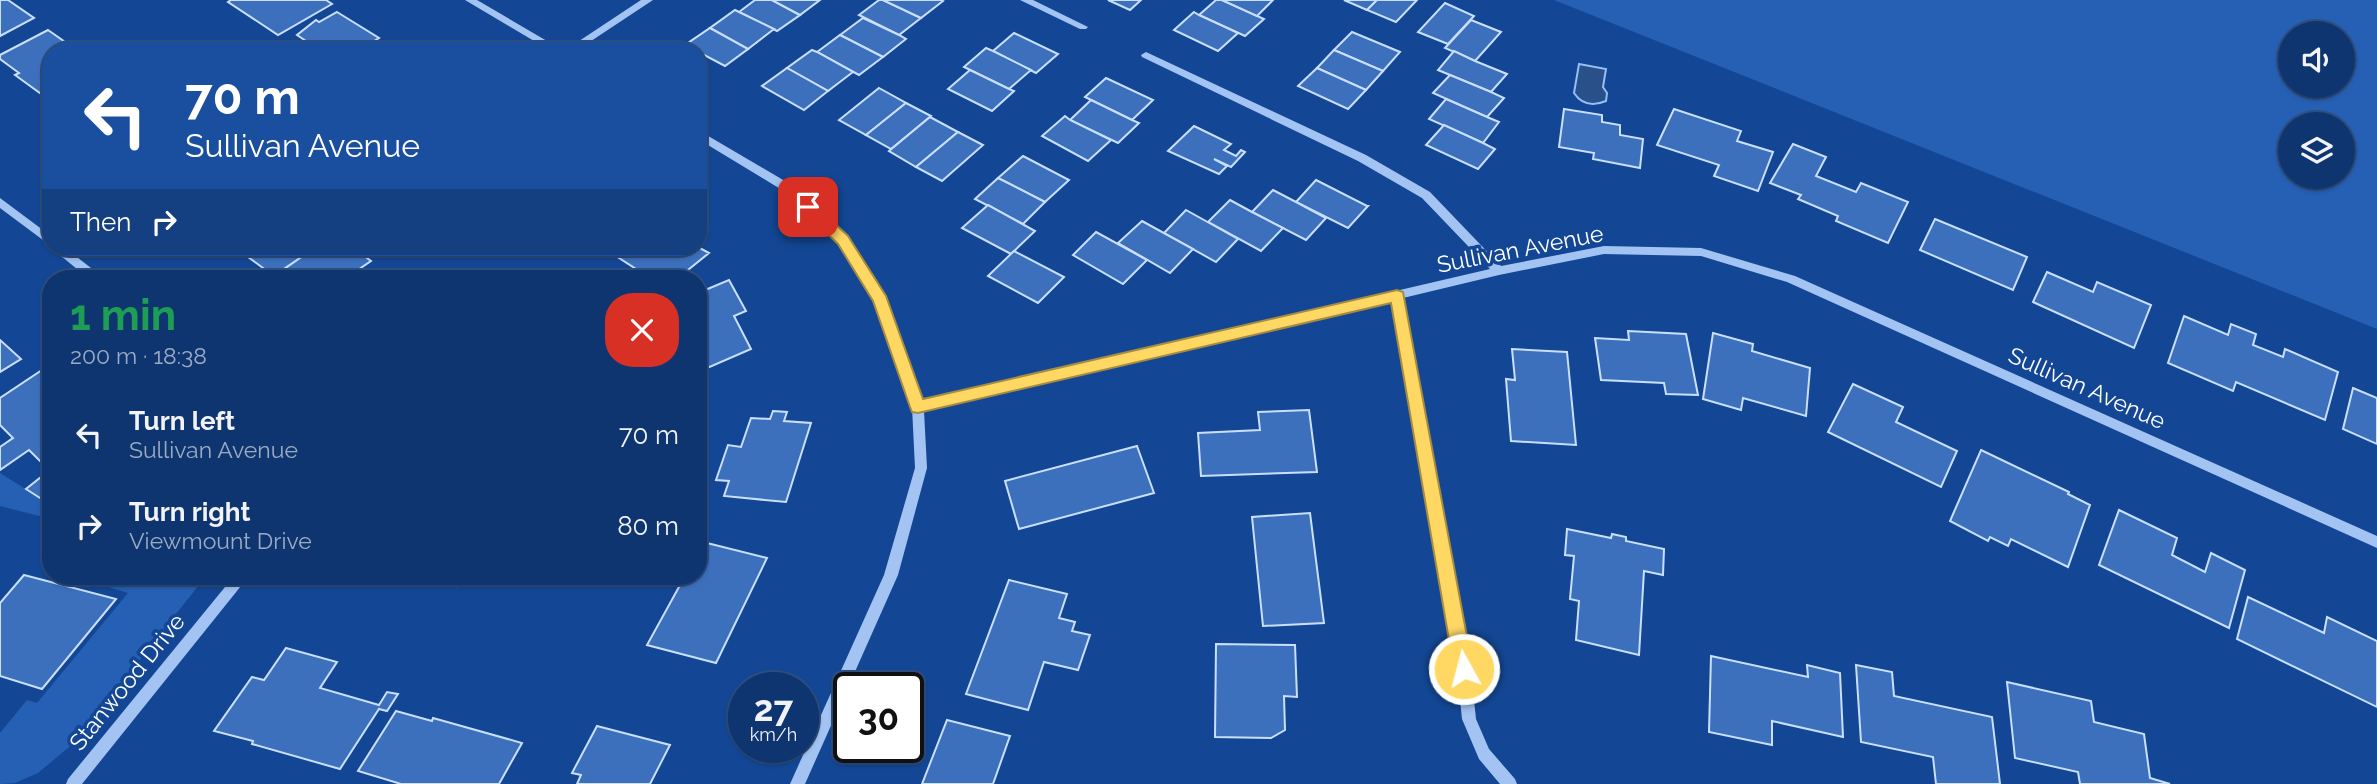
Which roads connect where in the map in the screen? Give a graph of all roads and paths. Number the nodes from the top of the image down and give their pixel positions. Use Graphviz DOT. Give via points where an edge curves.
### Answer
graph roads {
  1 [pos="470,0"];
  2 [pos="648,0"];
  3 [pos="1025,0"];
  4 [pos="1083,27"];
  5 [pos="543,42"];
  6 [pos="583,42"];
  7 [pos="1146,55"];
  8 [pos="707,139"];
  9 [pos="0,202"];
  10 [pos="42,235"];
  11 [pos="68,256"];
  12 [pos="86,270"];
  13 [pos="1499,271"];
  14 [pos="1397,296"];
  15 [pos="918,407"];
  16 [pos="2377,542"];
  17 [pos="236,585"];
  18 [pos="73,784"];
  19 [pos="797,784"];
  20 [pos="1510,784"];
  1 -- 5 [label="street"];
  2 -- 6 [label="street"];
  3 -- 4 [label="street"];
  7 -- 13 [label="street" via="1362,158 1426,195"];
  8 -- 15 [label="street" via="791,190 843,240 880,300"];
  9 -- 10 [label="street"];
  11 -- 12 [label="street"];
  13 -- 14 [label="street, Sullivan Avenue"];
  13 -- 16 [label="street, Sullivan Avenue" via="1604,250 1687,251 1791,279"];
  14 -- 15 [label="street, Sullivan Avenue"];
  14 -- 20 [label="street" via="1461,644 1469,719 1484,754"];
  15 -- 19 [label="street" via="921,468 891,575"];
  17 -- 18 [label="street, Stanwood Drive"];
}
